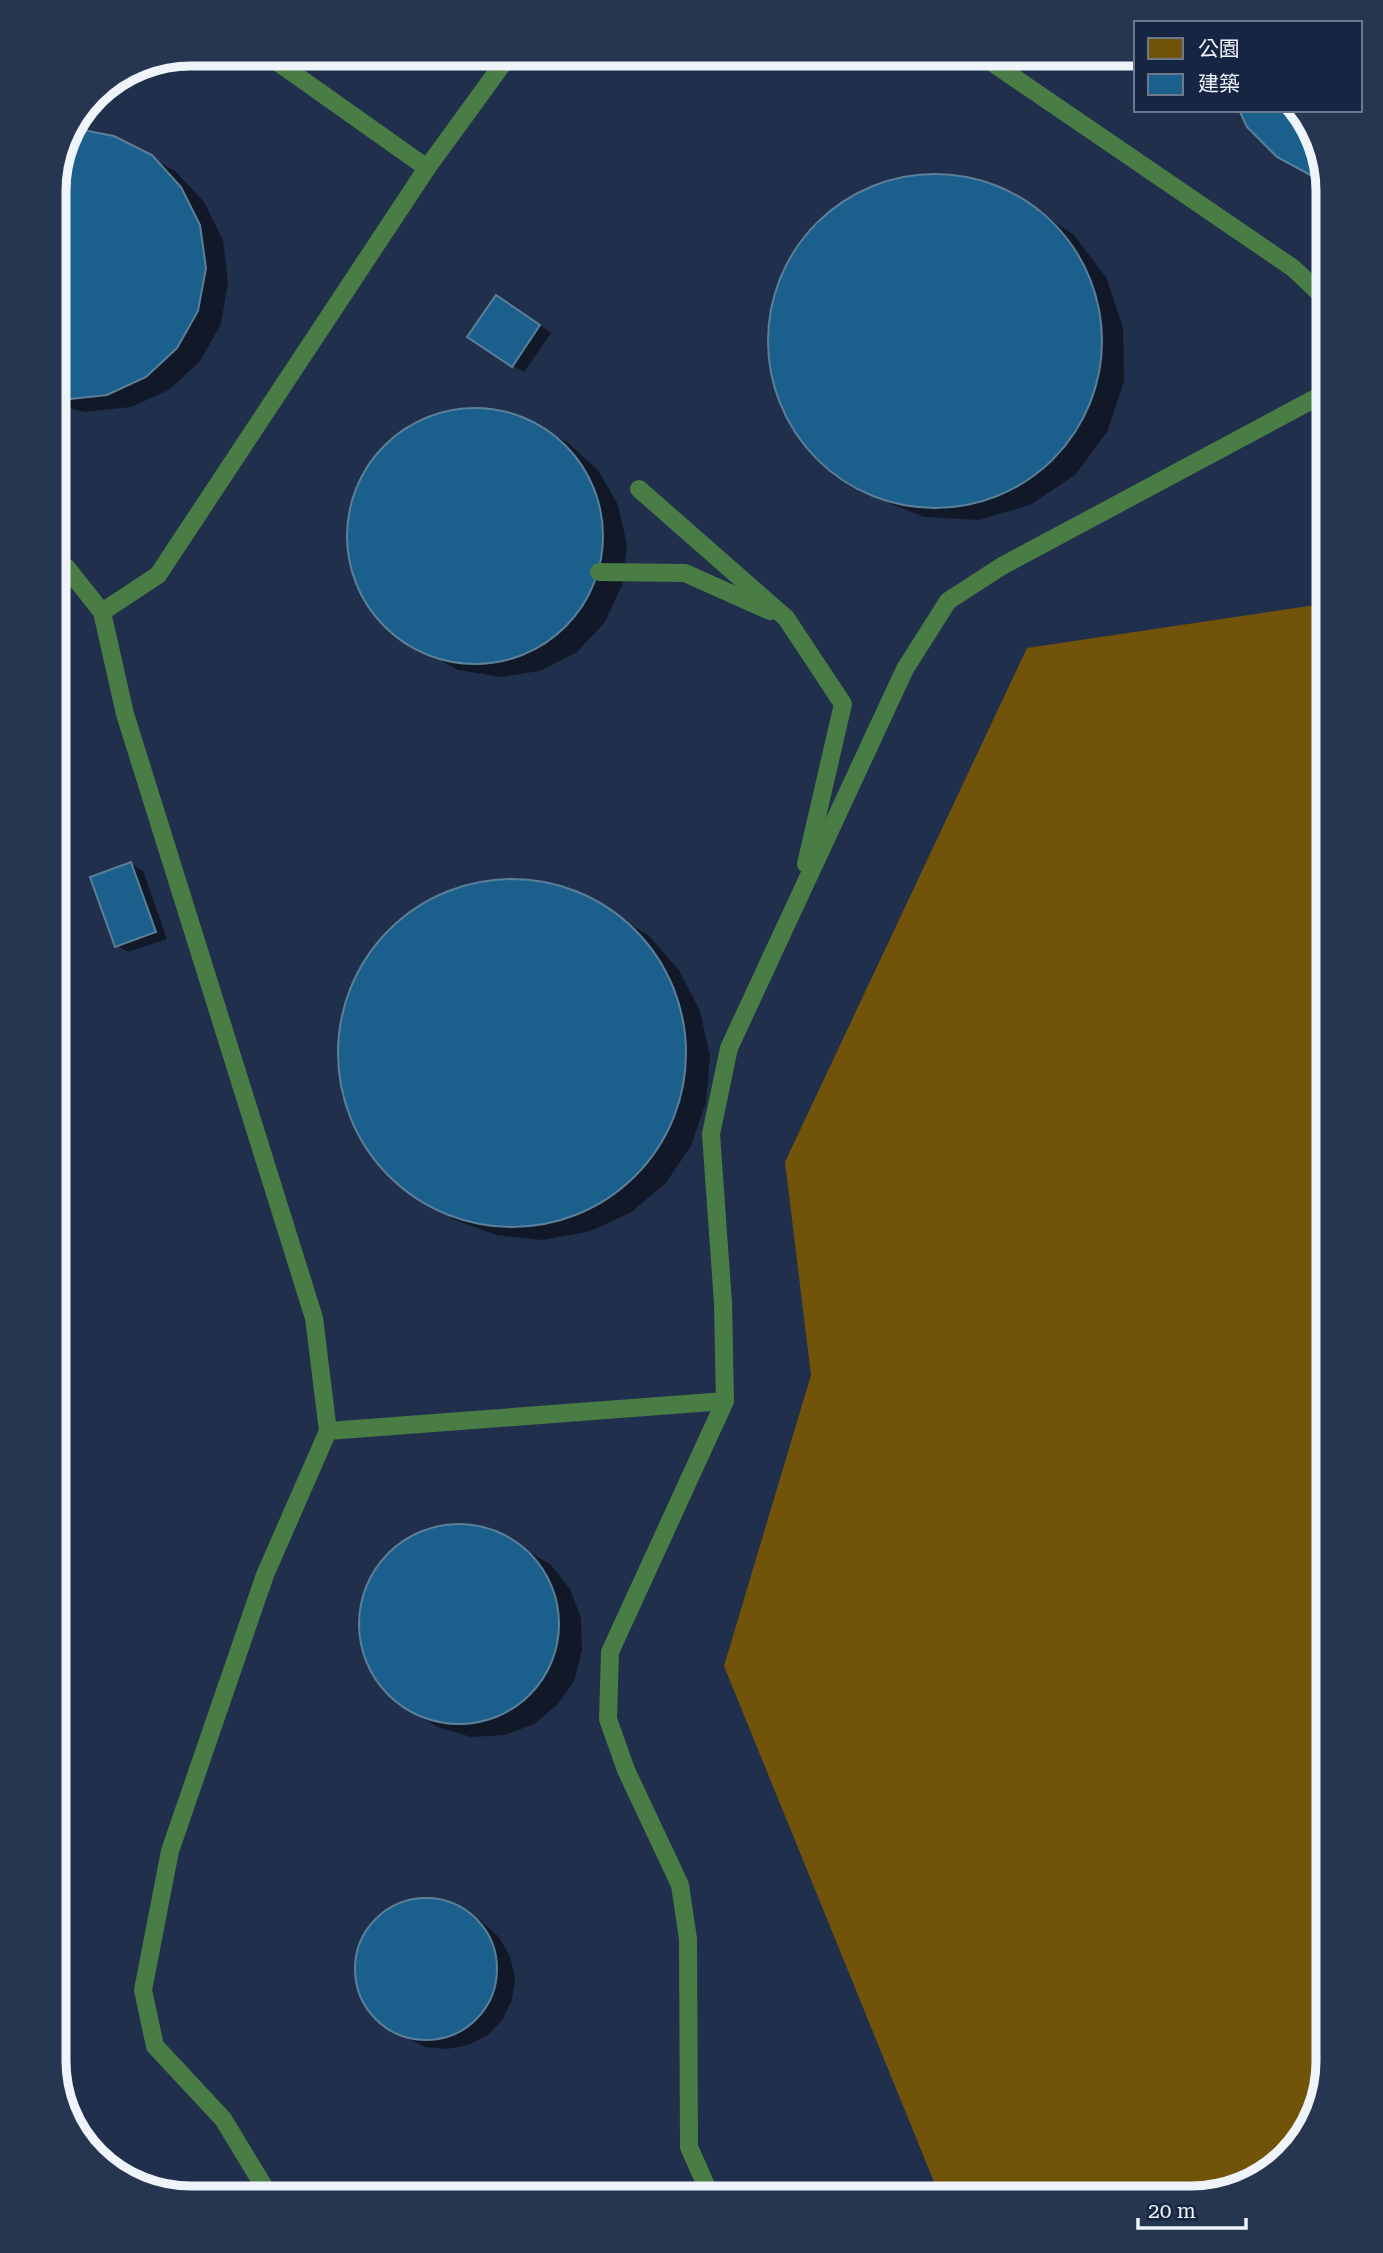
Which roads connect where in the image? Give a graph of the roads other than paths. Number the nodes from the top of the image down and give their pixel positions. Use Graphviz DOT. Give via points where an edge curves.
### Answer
graph roads {
  1 [pos="284,67"];
  2 [pos="501,67"];
  3 [pos="1000,67"];
  4 [pos="427,168"];
  5 [pos="1316,290"];
  6 [pos="1316,398"];
  7 [pos="639,489"];
  8 [pos="67,568"];
  9 [pos="599,572"];
  10 [pos="102,612"];
  11 [pos="786,618"];
  12 [pos="797,902"];
  13 [pos="725,1401"];
  14 [pos="328,1431"];
  15 [pos="263,2186"];
  16 [pos="706,2186"];
  1 -- 4 [label="lane"];
  2 -- 4 [label="lane"];
  3 -- 5 [label="lane" via="1293,268"];
  4 -- 10 [label="lane" via="158,575"];
  6 -- 12 [label="lane" via="1002,566 948,601 905,669"];
  7 -- 11 [label="lane"];
  8 -- 10 [label="lane"];
  9 -- 11 [label="lane" via="685,573"];
  10 -- 14 [label="lane" via="125,714 314,1318"];
  11 -- 12 [label="lane" via="844,704"];
  12 -- 13 [label="lane" via="729,1048 711,1135"];
  13 -- 14 [label="lane"];
  13 -- 16 [label="lane" via="610,1652 608,1718 626,1770 680,1885 688,1939 689,2147"];
  14 -- 15 [label="lane" via="265,1575 170,1851 143,1990 155,2046 223,2119"];
}
